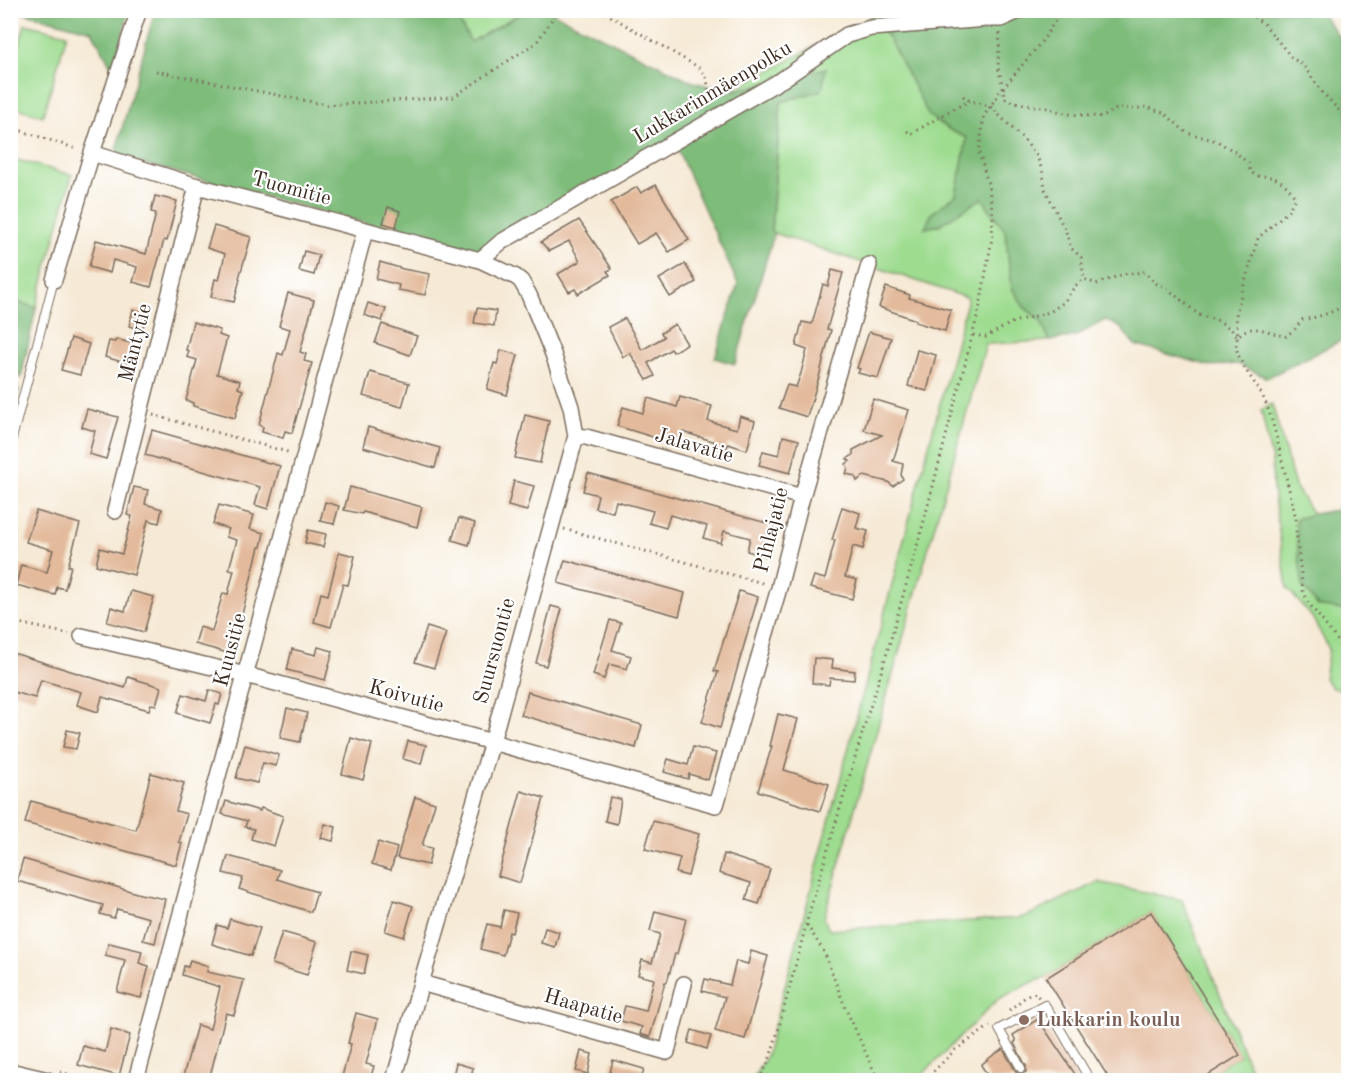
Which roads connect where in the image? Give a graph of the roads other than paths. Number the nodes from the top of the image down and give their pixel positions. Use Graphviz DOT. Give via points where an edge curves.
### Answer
graph roads {
  1 [pos="139,10"];
  2 [pos="1021,10"];
  3 [pos="92,153"];
  4 [pos="197,186"];
  5 [pos="365,231"];
  6 [pos="480,260"];
  7 [pos="869,265"];
  8 [pos="54,280"];
  9 [pos="576,436"];
  10 [pos="10,446"];
  11 [pos="802,497"];
  12 [pos="115,511"];
  13 [pos="82,636"];
  14 [pos="246,675"];
  15 [pos="492,742"];
  16 [pos="716,805"];
  17 [pos="421,983"];
  18 [pos="684,984"];
  19 [pos="1021,1068"];
  20 [pos="10,1071"];
  21 [pos="48,1080"];
  22 [pos="136,1080"];
  23 [pos="394,1080"];
  24 [pos="1090,1080"];
  1 -- 3 [label="street"];
  2 -- 6 [label="street, Lukkarinmäenpolku" via="1001,19 871,28 847,35 783,79 501,242"];
  3 -- 4 [label="street, Tuomitie"];
  3 -- 8 [label="street"];
  4 -- 5 [label="street, Tuomitie"];
  4 -- 12 [label="street, Mäntytie"];
  5 -- 6 [label="street, Tuomitie"];
  5 -- 14 [label="street, Kuusitie"];
  6 -- 9 [label="street, Suursuontie" via="516,277 529,295 571,407"];
  7 -- 11 [label="street, Pihlajatie"];
  8 -- 10 [label="lane"];
  9 -- 11 [label="street, Jalavatie"];
  9 -- 15 [label="street, Suursuontie"];
  11 -- 16 [label="street, Pihlajatie"];
  13 -- 14 [label="street, Koivutie"];
  14 -- 15 [label="street, Koivutie"];
  14 -- 22 [label="street, Kuusitie"];
  15 -- 16 [label="street, Koivutie"];
  15 -- 17 [label="street, Suursuontie"];
  17 -- 18 [label="street, Haapatie" via="667,1052"];
  17 -- 23 [label="street, Suursuontie"];
  19 -- 24 [label="lane" via="999,1029 1045,1005"];
  20 -- 21 [label="street"];
}
